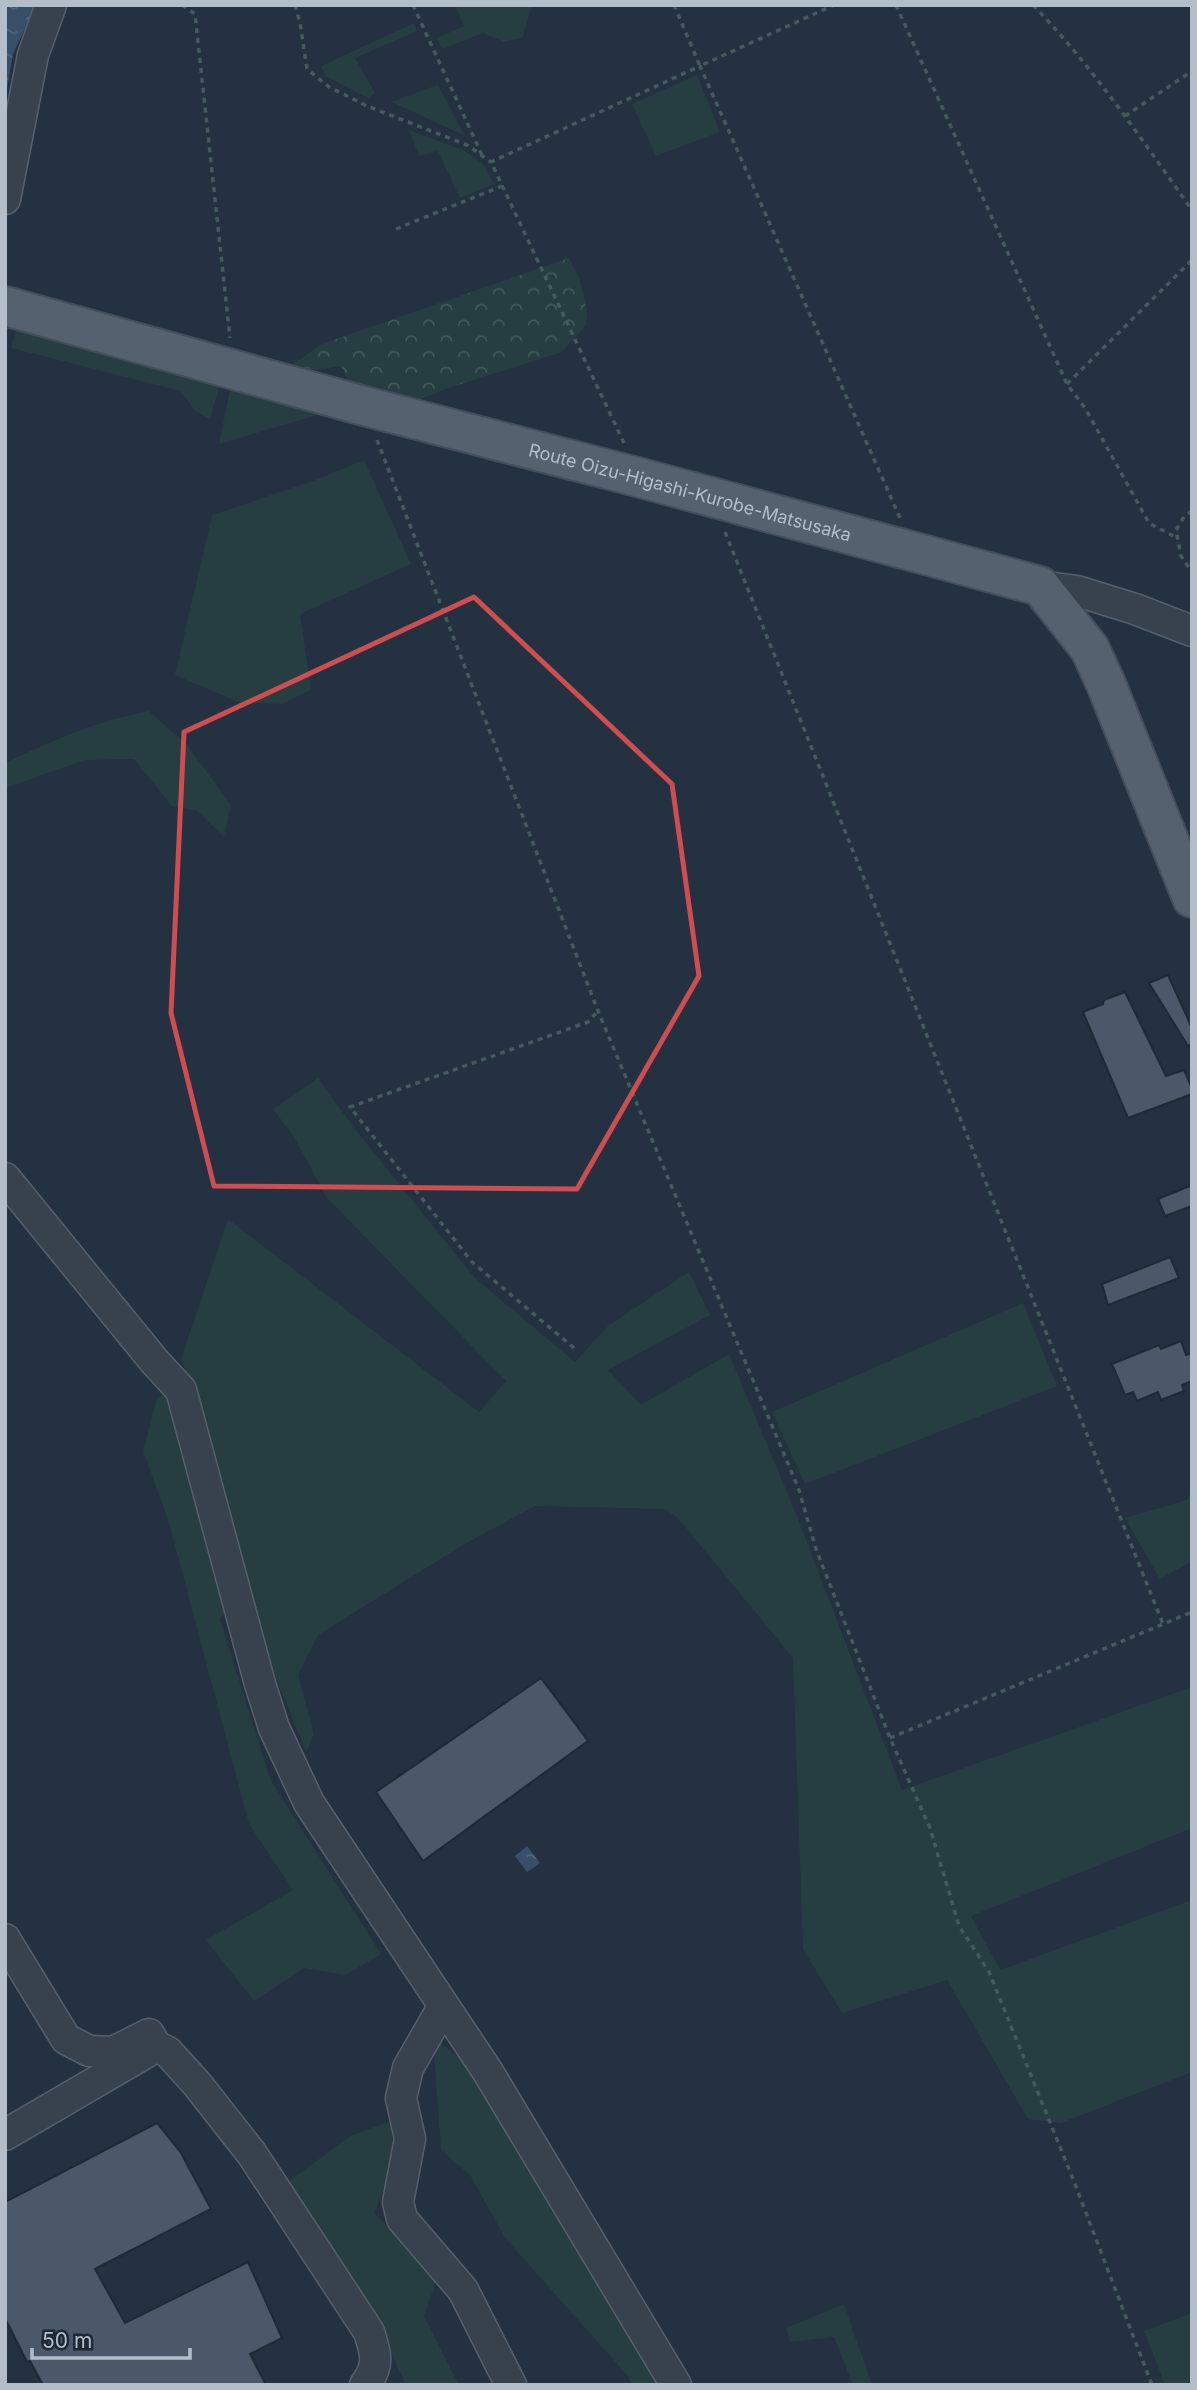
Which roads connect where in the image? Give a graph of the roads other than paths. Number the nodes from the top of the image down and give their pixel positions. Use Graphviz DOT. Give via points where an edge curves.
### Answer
graph roads {
  1 [pos="51,5"];
  2 [pos="5,199"];
  3 [pos="5,306"];
  4 [pos="1040,586"];
  5 [pos="1192,631"];
  6 [pos="1192,898"];
  7 [pos="5,1178"];
  8 [pos="5,1939"];
  9 [pos="443,2007"];
  10 [pos="156,2046"];
  11 [pos="5,2135"];
  12 [pos="365,2385"];
  13 [pos="511,2385"];
  14 [pos="676,2385"];
  1 -- 2 [label="street" via="33,55"];
  3 -- 4 [label="main road, Route Oizu-Higashi-Kurobe-Matsusaka"];
  4 -- 5 [label="street" via="1077,591"];
  4 -- 6 [label="main road" via="1090,649"];
  7 -- 9 [label="street" via="181,1390 260,1684 289,1763 309,1803"];
  8 -- 10 [label="street" via="66,2039 89,2051 113,2052 149,2034"];
  9 -- 13 [label="street" via="408,2068 401,2098 410,2139 398,2202 402,2219 463,2290"];
  9 -- 14 [label="street" via="488,2072"];
  10 -- 11 [label="street"];
  10 -- 12 [label="street" via="190,2076 252,2154 369,2332 377,2357"];
}
